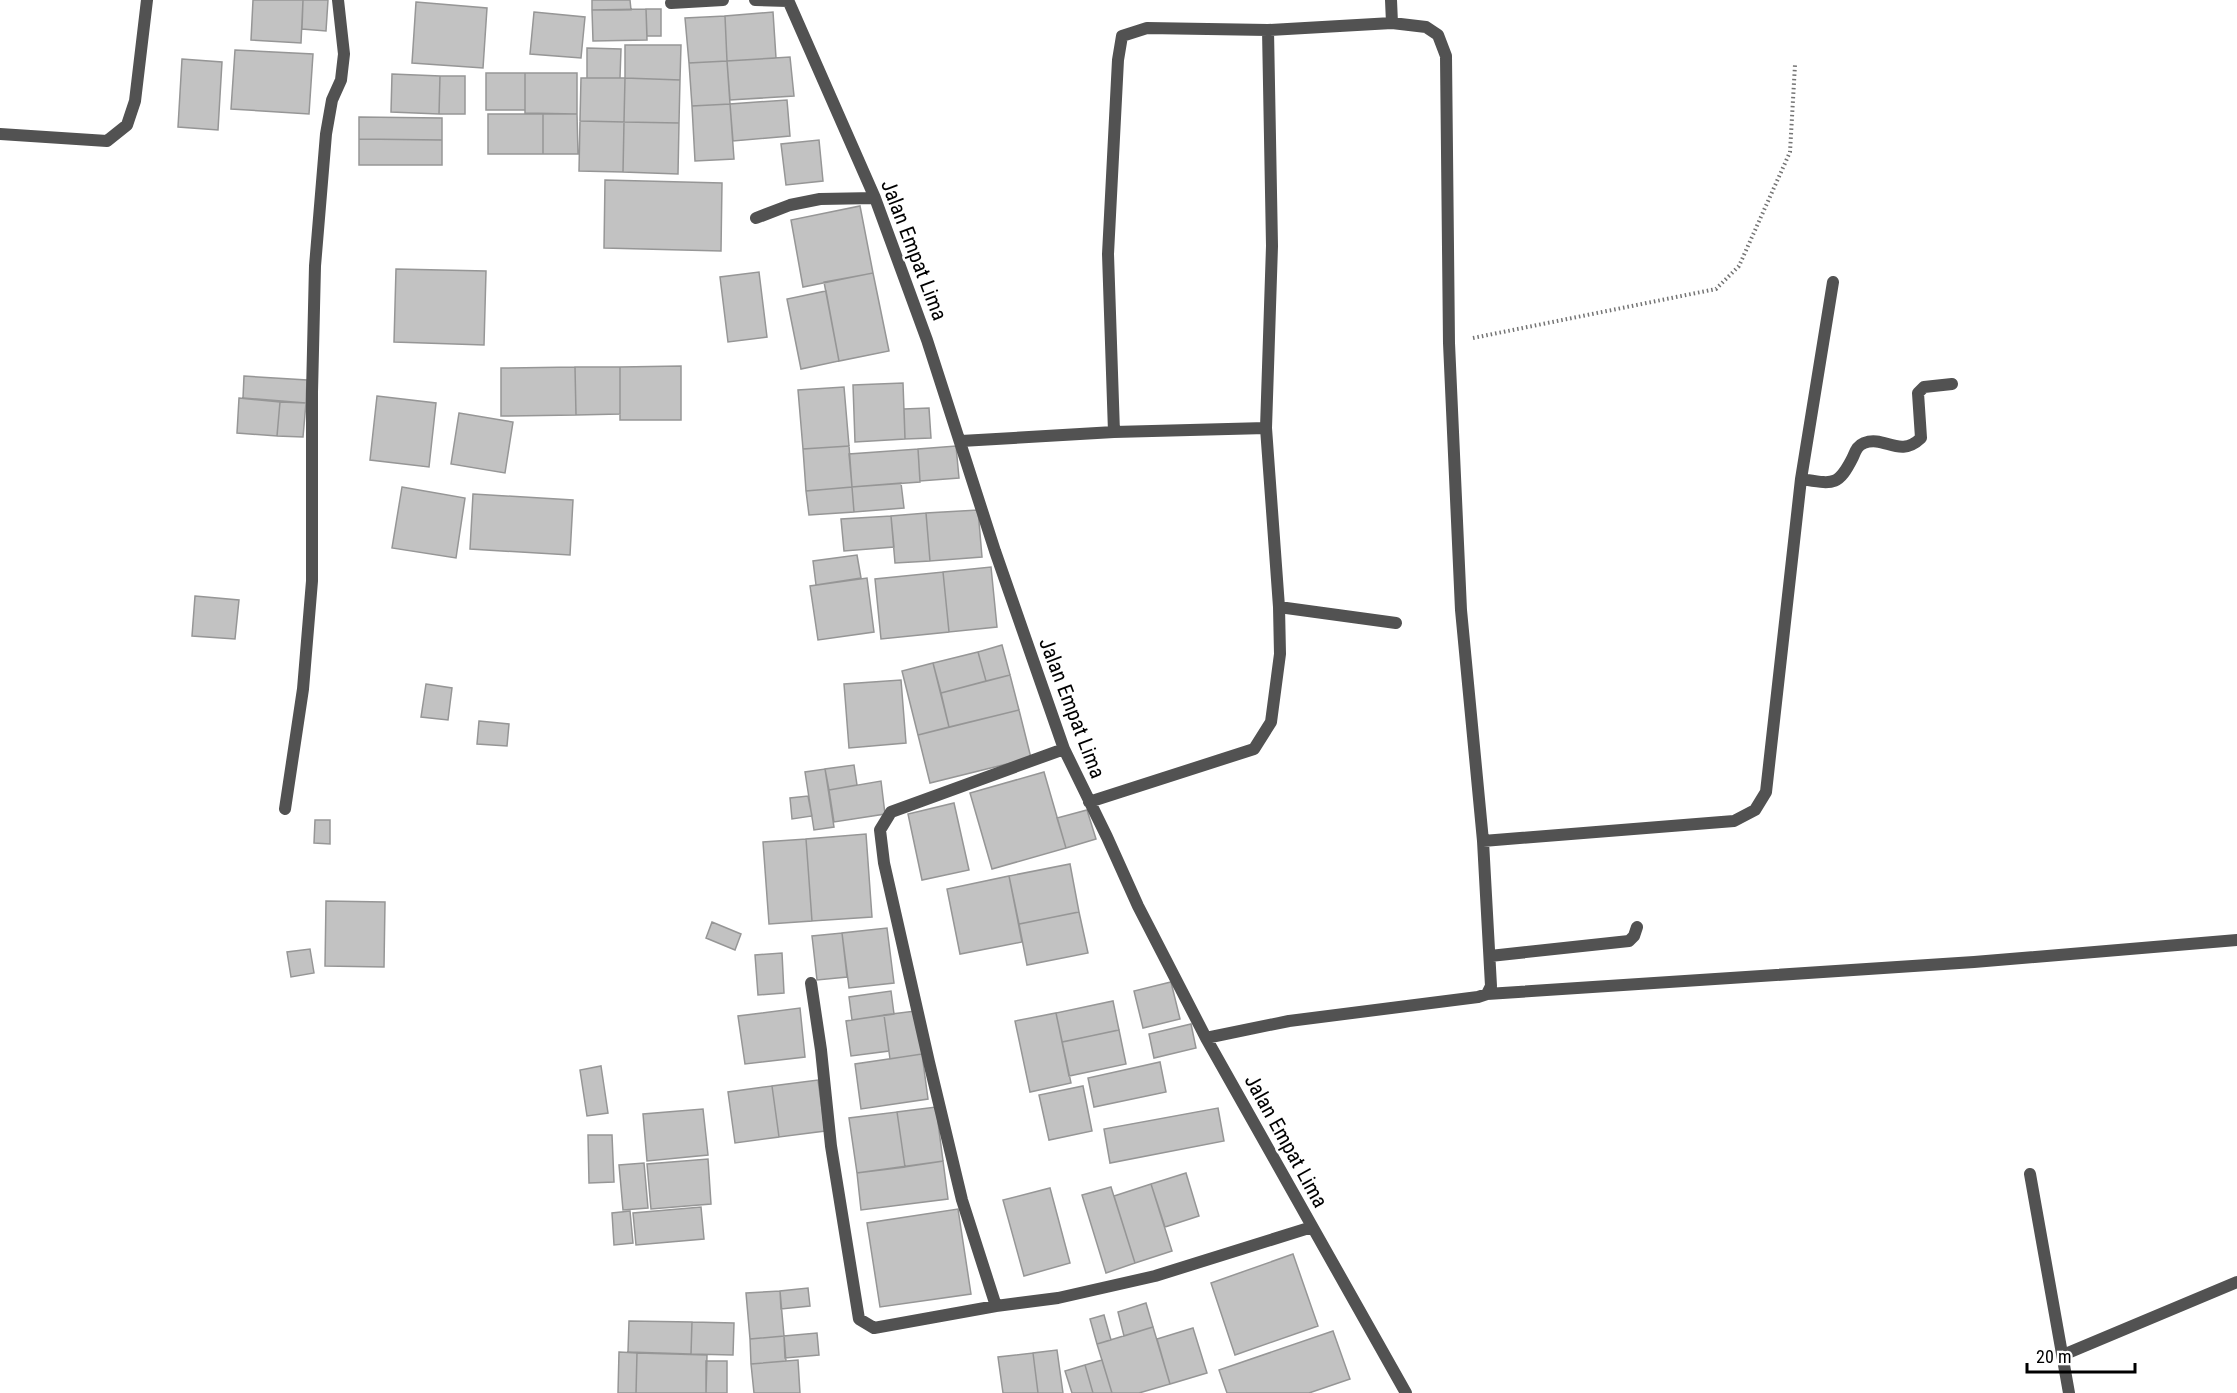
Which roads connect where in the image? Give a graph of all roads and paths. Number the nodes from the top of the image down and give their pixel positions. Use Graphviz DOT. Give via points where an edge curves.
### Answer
graph roads {
  1 [pos="147,0"];
  2 [pos="338,0"];
  3 [pos="723,0"];
  4 [pos="755,0"];
  5 [pos="788,0"];
  6 [pos="1391,0"];
  7 [pos="670,3"];
  8 [pos="1392,23"];
  9 [pos="1268,30"];
  10 [pos="1795,65"];
  11 [pos="0,134"];
  12 [pos="874,198"];
  13 [pos="756,218"];
  14 [pos="1833,282"];
  15 [pos="1449,343"];
  16 [pos="1952,384"];
  17 [pos="1266,428"];
  18 [pos="1114,432"];
  19 [pos="961,441"];
  20 [pos="1801,479"];
  21 [pos="1279,607"];
  22 [pos="1396,623"];
  23 [pos="1064,749"];
  24 [pos="1089,802"];
  25 [pos="285,809"];
  26 [pos="1483,841"];
  27 [pos="1637,927"];
  28 [pos="2237,940"];
  29 [pos="1490,956"];
  30 [pos="811,983"];
  31 [pos="1487,994"];
  32 [pos="1206,1038"];
  33 [pos="2030,1174"];
  34 [pos="1312,1227"];
  35 [pos="2237,1282"];
  36 [pos="996,1306"];
  37 [pos="2063,1354"];
  38 [pos="1406,1393"];
  39 [pos="2069,1393"];
  1 -- 11 [label="street" via="135,101 127,125 107,141"];
  2 -- 25 [label="street" via="344,54 326,134 315,266 312,581 303,689"];
  3 -- 7 [label="street"];
  4 -- 5 [label="street"];
  5 -- 12 [label="street, Jalan Empat Lima"];
  6 -- 8 [label="street"];
  8 -- 9 [label="street"];
  8 -- 15 [label="street" via="1426,27 1438,35 1446,56"];
  9 -- 17 [label="street" via="1272,246"];
  9 -- 18 [label="street" via="1147,28 1122,36 1108,254"];
  10 -- 15 [label="path" via="1790,152 1739,266 1716,289"];
  12 -- 13 [label="street" via="820,200"];
  12 -- 19 [label="street, Jalan Empat Lima"];
  14 -- 20 [label="street"];
  15 -- 26 [label="street" via="1461,610"];
  16 -- 20 [label="street" via="1924,387 1918,393 1921,438 1912,446 1867,442 1857,447 1843,476 1825,483"];
  17 -- 18 [label="street"];
  17 -- 21 [label="street"];
  18 -- 19 [label="street"];
  19 -- 23 [label="street, Jalan Empat Lima"];
  20 -- 26 [label="street" via="1766,792 1755,810 1734,821"];
  21 -- 22 [label="street"];
  21 -- 24 [label="street" via="1280,654 1271,722 1254,749"];
  23 -- 24 [label="street, Jalan Empat Lima"];
  23 -- 36 [label="street" via="891,812 880,830 884,862 962,1200"];
  24 -- 32 [label="street, Jalan Empat Lima"];
  26 -- 29 [label="street"];
  27 -- 29 [label="street" via="1629,941"];
  28 -- 31 [label="street" via="1974,963"];
  29 -- 31 [label="street" via="1491,986"];
  30 -- 36 [label="street" via="831,1146 859,1319 874,1328"];
  31 -- 32 [label="street" via="1289,1021"];
  32 -- 34 [label="street, Jalan Empat Lima"];
  33 -- 37 [label="street"];
  34 -- 36 [label="street" via="1155,1276 1058,1298"];
  34 -- 38 [label="street, Jalan Empat Lima"];
  35 -- 37 [label="street"];
  37 -- 39 [label="street"];
}
